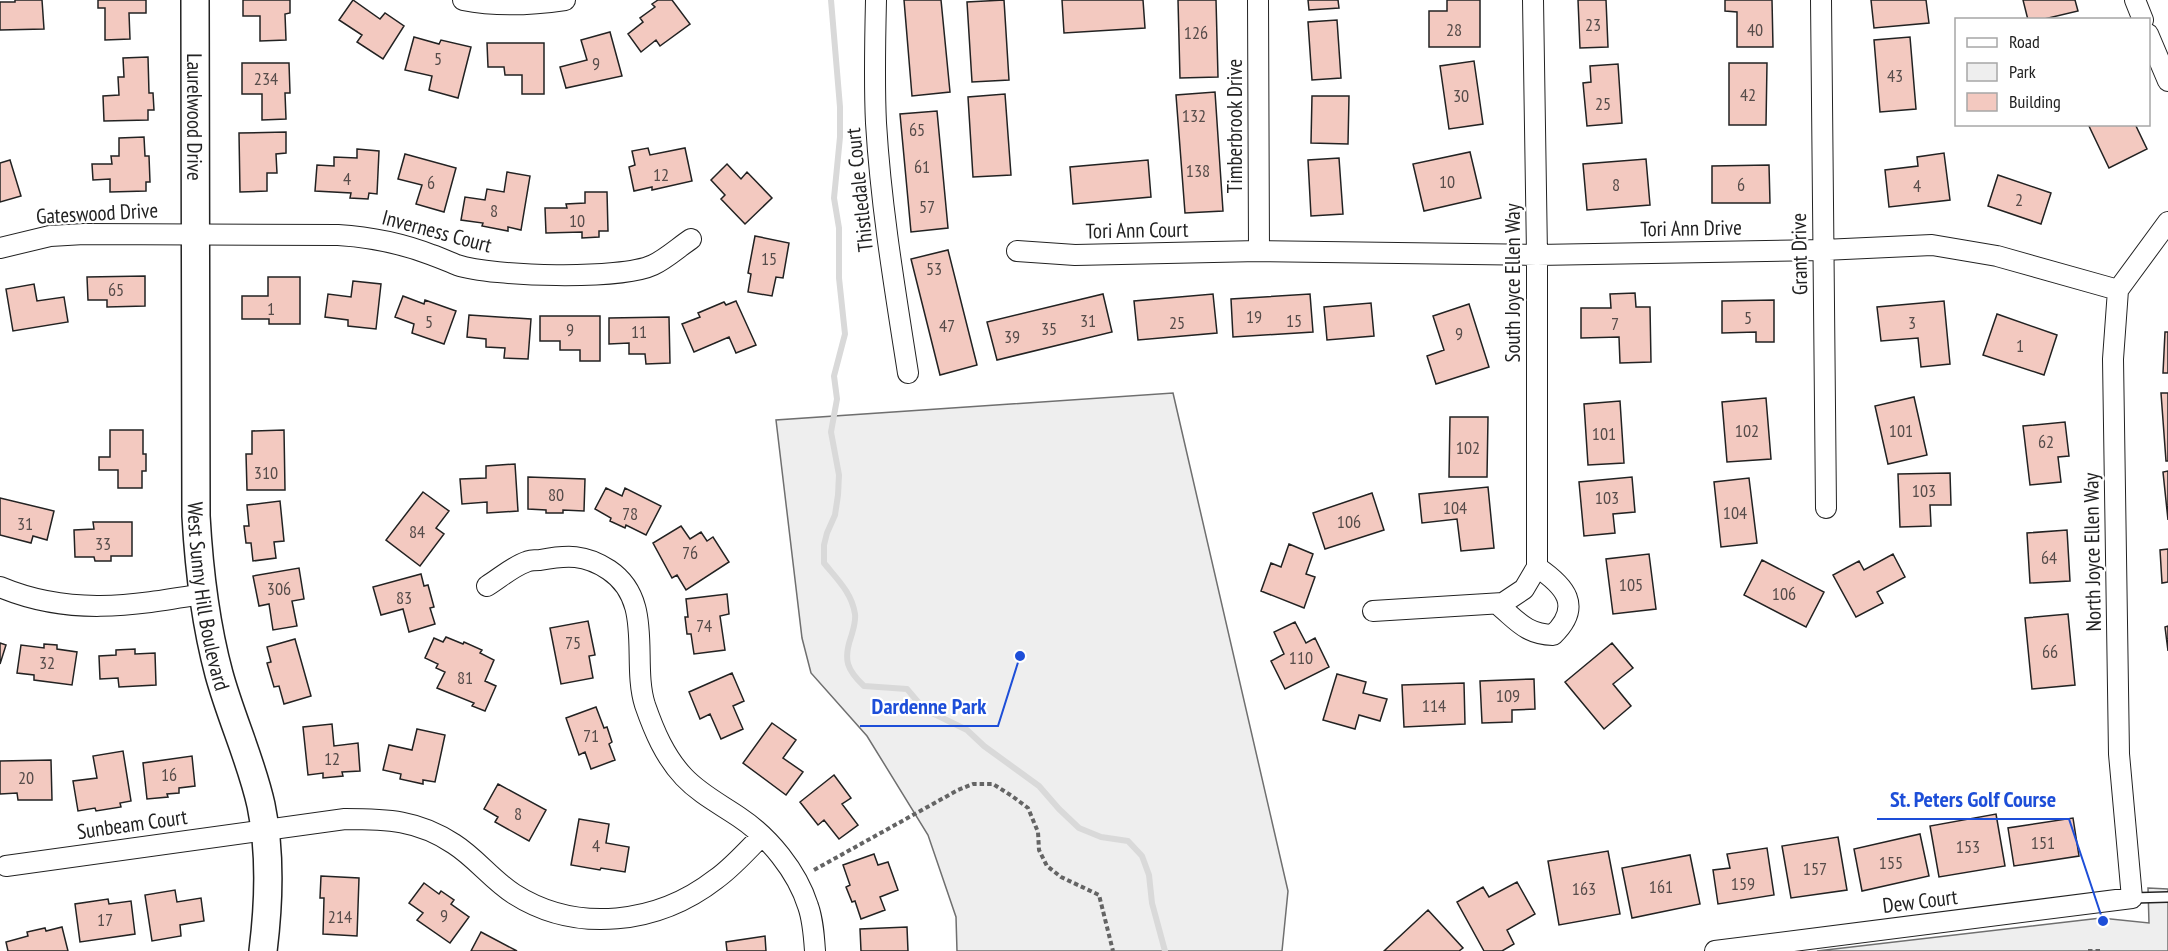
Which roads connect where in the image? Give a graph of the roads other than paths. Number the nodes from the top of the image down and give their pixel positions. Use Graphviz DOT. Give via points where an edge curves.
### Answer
graph roads {
  1 [pos="195,0"];
  2 [pos="463,0"];
  3 [pos="565,0"];
  4 [pos="876,0"];
  5 [pos="1258,0"];
  6 [pos="1533,0"];
  7 [pos="1821,0"];
  8 [pos="2135,0"];
  9 [pos="2142,18"];
  10 [pos="2150,39"];
  11 [pos="2168,81"];
  12 [pos="2168,222"];
  13 [pos="196,235"];
  14 [pos="691,239"];
  15 [pos="0,248"];
  16 [pos="1823,250"];
  17 [pos="1017,251"];
  18 [pos="1259,251"];
  19 [pos="1537,255"];
  20 [pos="2118,290"];
  21 [pos="908,373"];
  22 [pos="1826,508"];
  23 [pos="1537,567"];
  24 [pos="487,586"];
  25 [pos="0,587"];
  26 [pos="202,594"];
  27 [pos="1497,604"];
  28 [pos="1373,611"];
  29 [pos="265,830"];
  30 [pos="762,836"];
  31 [pos="6,866"];
  32 [pos="2168,897"];
  33 [pos="2132,898"];
  34 [pos="263,951"];
  35 [pos="814,951"];
  36 [pos="1715,951"];
  1 -- 13 [label="street, Laurelwood Drive"];
  2 -- 3 [label="street" via="506,5"];
  4 -- 21 [label="street, Thistledale Court" via="876,123 884,216"];
  5 -- 18 [label="street, Timberbrook Drive"];
  6 -- 19 [label="street, South Joyce Ellen Way"];
  7 -- 16 [label="street, Grant Drive"];
  8 -- 9 [label="street"];
  10 -- 11 [label="street"];
  12 -- 20 [label="street"];
  13 -- 14 [label="street, Inverness Court" via="371,237 483,271 578,274 625,273 653,265"];
  13 -- 15 [label="street, Gateswood Drive" via="50,236"];
  13 -- 26 [label="street, West Sunny Hill Boulevard" via="195,483"];
  16 -- 19 [label="street, Tori Ann Drive"];
  16 -- 20 [label="street, Tori Ann Drive" via="1932,245 1997,256"];
  16 -- 22 [label="street, Grant Drive"];
  17 -- 18 [label="street, Tori Ann Court" via="1075,255"];
  18 -- 19 [label="street, Tori Ann Drive"];
  19 -- 23 [label="street, South Joyce Ellen Way"];
  20 -- 33 [label="street, North Joyce Ellen Way" via="2113,359 2118,754"];
  23 -- 27 [label="street" via="1524,589"];
  23 -- 27 [label="street" via="1563,588 1570,609 1565,624 1553,635 1539,635 1524,628"];
  24 -- 30 [label="street" via="527,561 575,555 609,569 624,582 631,593 639,626 640,684 665,752 698,790"];
  25 -- 26 [label="street" via="45,601 95,607"];
  26 -- 29 [label="street, West Sunny Hill Boulevard" via="219,673 255,782"];
  27 -- 28 [label="street"];
  29 -- 30 [label="street, Sunbeam Court" via="345,819 403,821 455,844 515,895 548,910 567,916 624,919 680,901 714,881"];
  29 -- 31 [label="street, Sunbeam Court"];
  29 -- 34 [label="street, West Sunny Hill Boulevard" via="269,875"];
  30 -- 35 [label="street" via="783,860 808,905"];
  32 -- 33 [label="lane"];
  33 -- 36 [label="street, Dew Court"];
}
